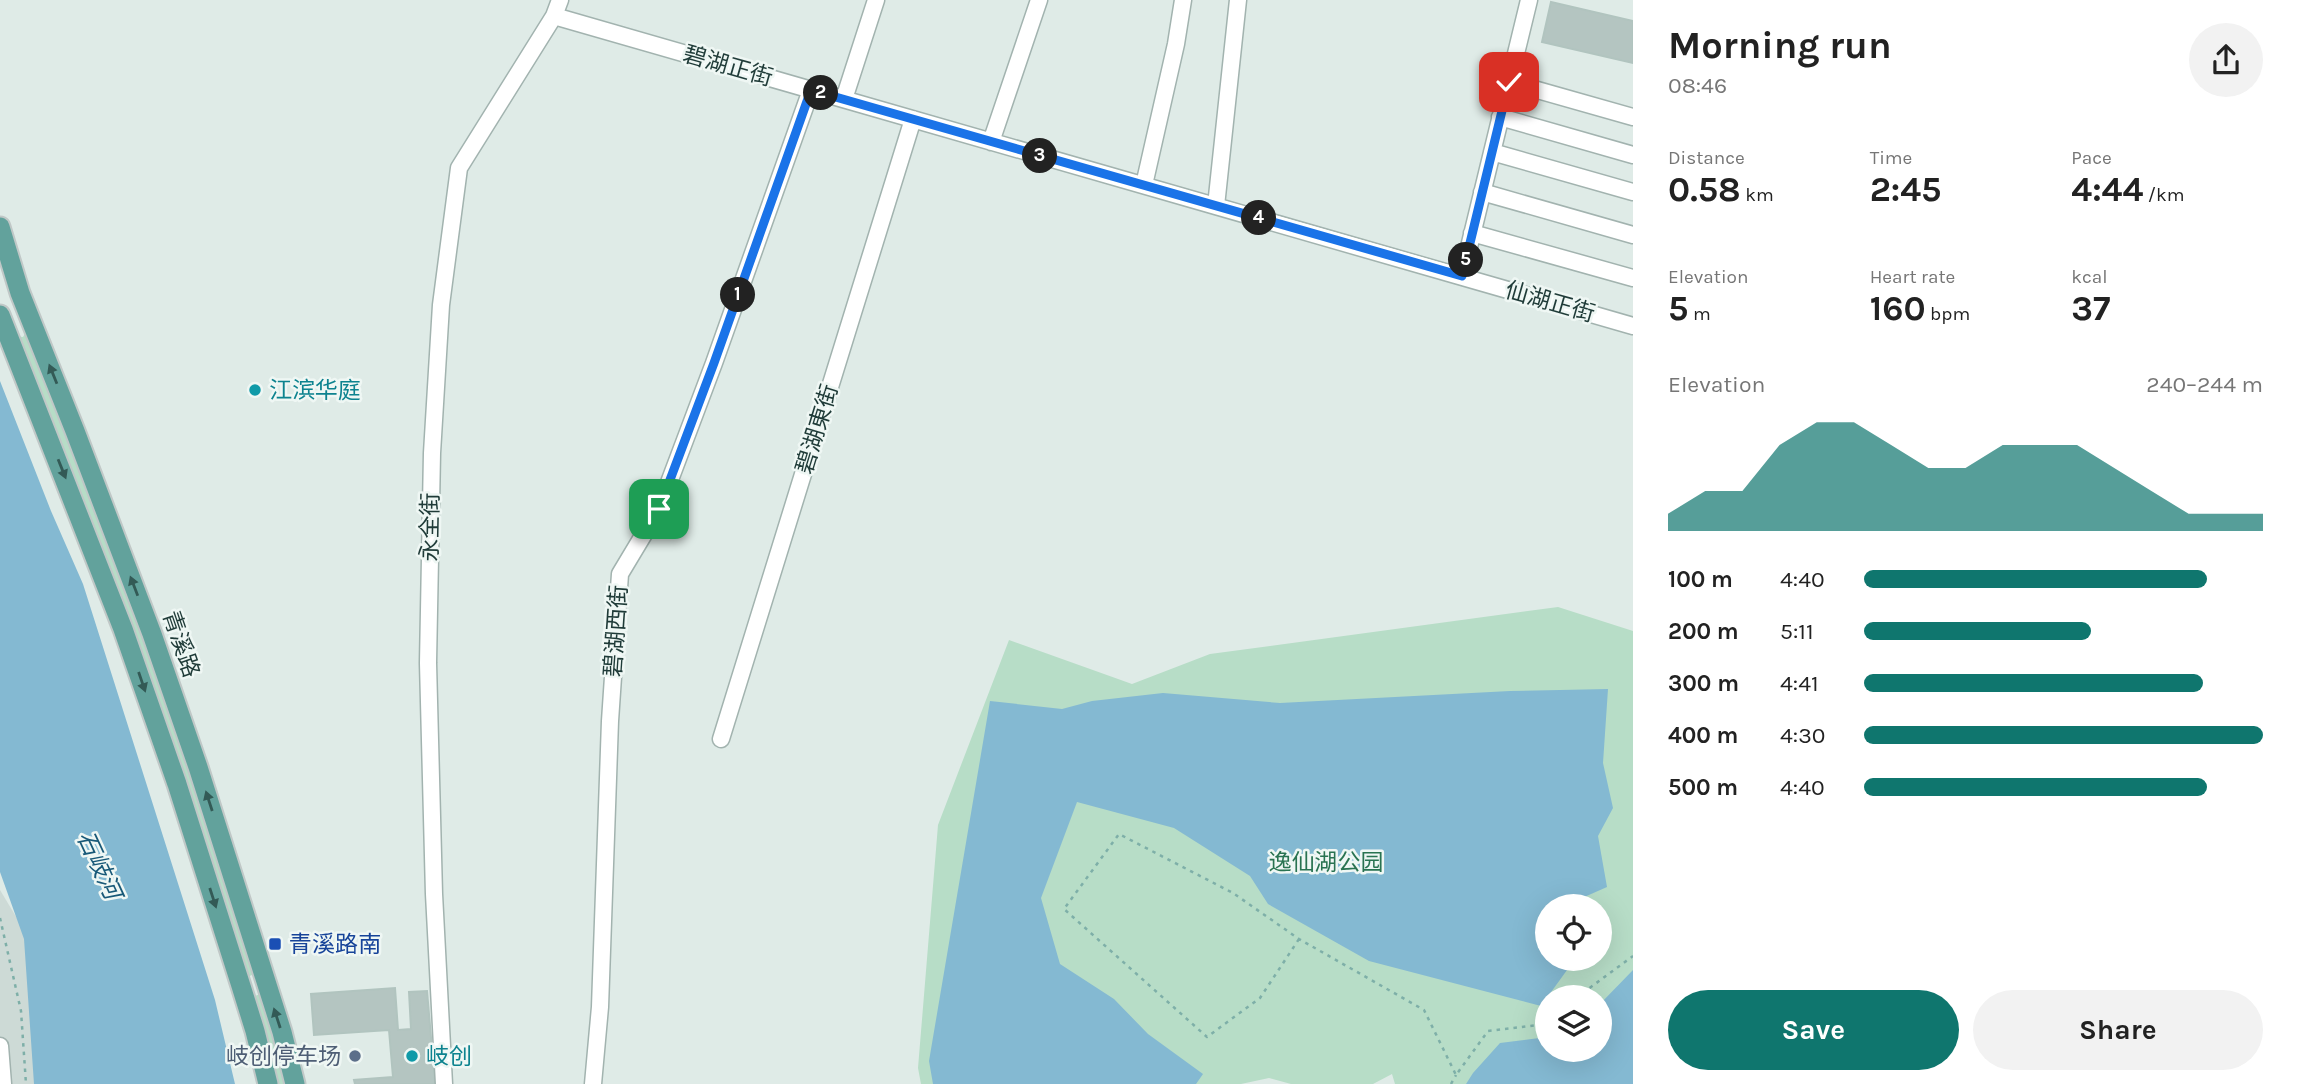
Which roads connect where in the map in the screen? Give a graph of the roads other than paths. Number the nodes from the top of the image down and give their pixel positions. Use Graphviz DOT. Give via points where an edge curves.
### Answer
graph roads {
  1 [pos="560,0"];
  2 [pos="876,0"];
  3 [pos="1039,0"];
  4 [pos="1183,0"];
  5 [pos="1238,0"];
  6 [pos="1529,0"];
  7 [pos="554,16"];
  8 [pos="1509,82"];
  9 [pos="811,90"];
  10 [pos="844,99"];
  11 [pos="1500,117"];
  12 [pos="1633,117"];
  13 [pos="913,119"];
  14 [pos="991,142"];
  15 [pos="1492,152"];
  16 [pos="1633,155"];
  17 [pos="1143,185"];
  18 [pos="1482,192"];
  19 [pos="1633,192"];
  20 [pos="1216,206"];
  21 [pos="0,227"];
  22 [pos="1472,233"];
  23 [pos="1633,235"];
  24 [pos="1462,276"];
  25 [pos="1633,278"];
  26 [pos="0,315"];
  27 [pos="1633,326"];
  28 [pos="722,739"];
  29 [pos="265,979"];
  30 [pos="241,986"];
  31 [pos="0,1046"];
  32 [pos="3,1084"];
  33 [pos="268,1084"];
  34 [pos="295,1084"];
  35 [pos="444,1084"];
  36 [pos="593,1084"];
  1 -- 7 [label="street, 永全街"];
  2 -- 10 [label="street"];
  3 -- 14 [label="street"];
  4 -- 17 [label="street"];
  5 -- 20 [label="street"];
  6 -- 8 [label="street"];
  7 -- 9 [label="street, 碧湖正街"];
  7 -- 35 [label="street, 永全街" via="459,168 441,305 432,453 428,663"];
  8 -- 11 [label="street"];
  8 -- 12 [label="street"];
  9 -- 10 [label="street, 碧湖正街"];
  9 -- 36 [label="street, 碧湖西街" via="659,509 620,574"];
  10 -- 13 [label="street, 碧湖正街"];
  11 -- 15 [label="street"];
  11 -- 16 [label="street"];
  13 -- 14 [label="street, 碧湖正街"];
  13 -- 28 [label="street, 碧湖東街"];
  14 -- 17 [label="street, 碧湖正街"];
  15 -- 18 [label="street"];
  15 -- 19 [label="street"];
  17 -- 20 [label="street, 仙湖正街"];
  18 -- 22 [label="street"];
  18 -- 23 [label="street"];
  20 -- 24 [label="street, 仙湖正街"];
  29 -- 21 [label="main road, 青溪路, one-way" via="152,634 20,293"];
  22 -- 24 [label="street"];
  22 -- 25 [label="street"];
  24 -- 27 [label="street, 仙湖正街"];
  26 -- 30 [label="main road, one-way" via="123,629"];
  29 -- 30 [label="main road" via="256,987"];
  34 -- 29 [label="main road, 青溪路, one-way"];
  30 -- 33 [label="main road"];
  31 -- 32 [label="street"];
}
